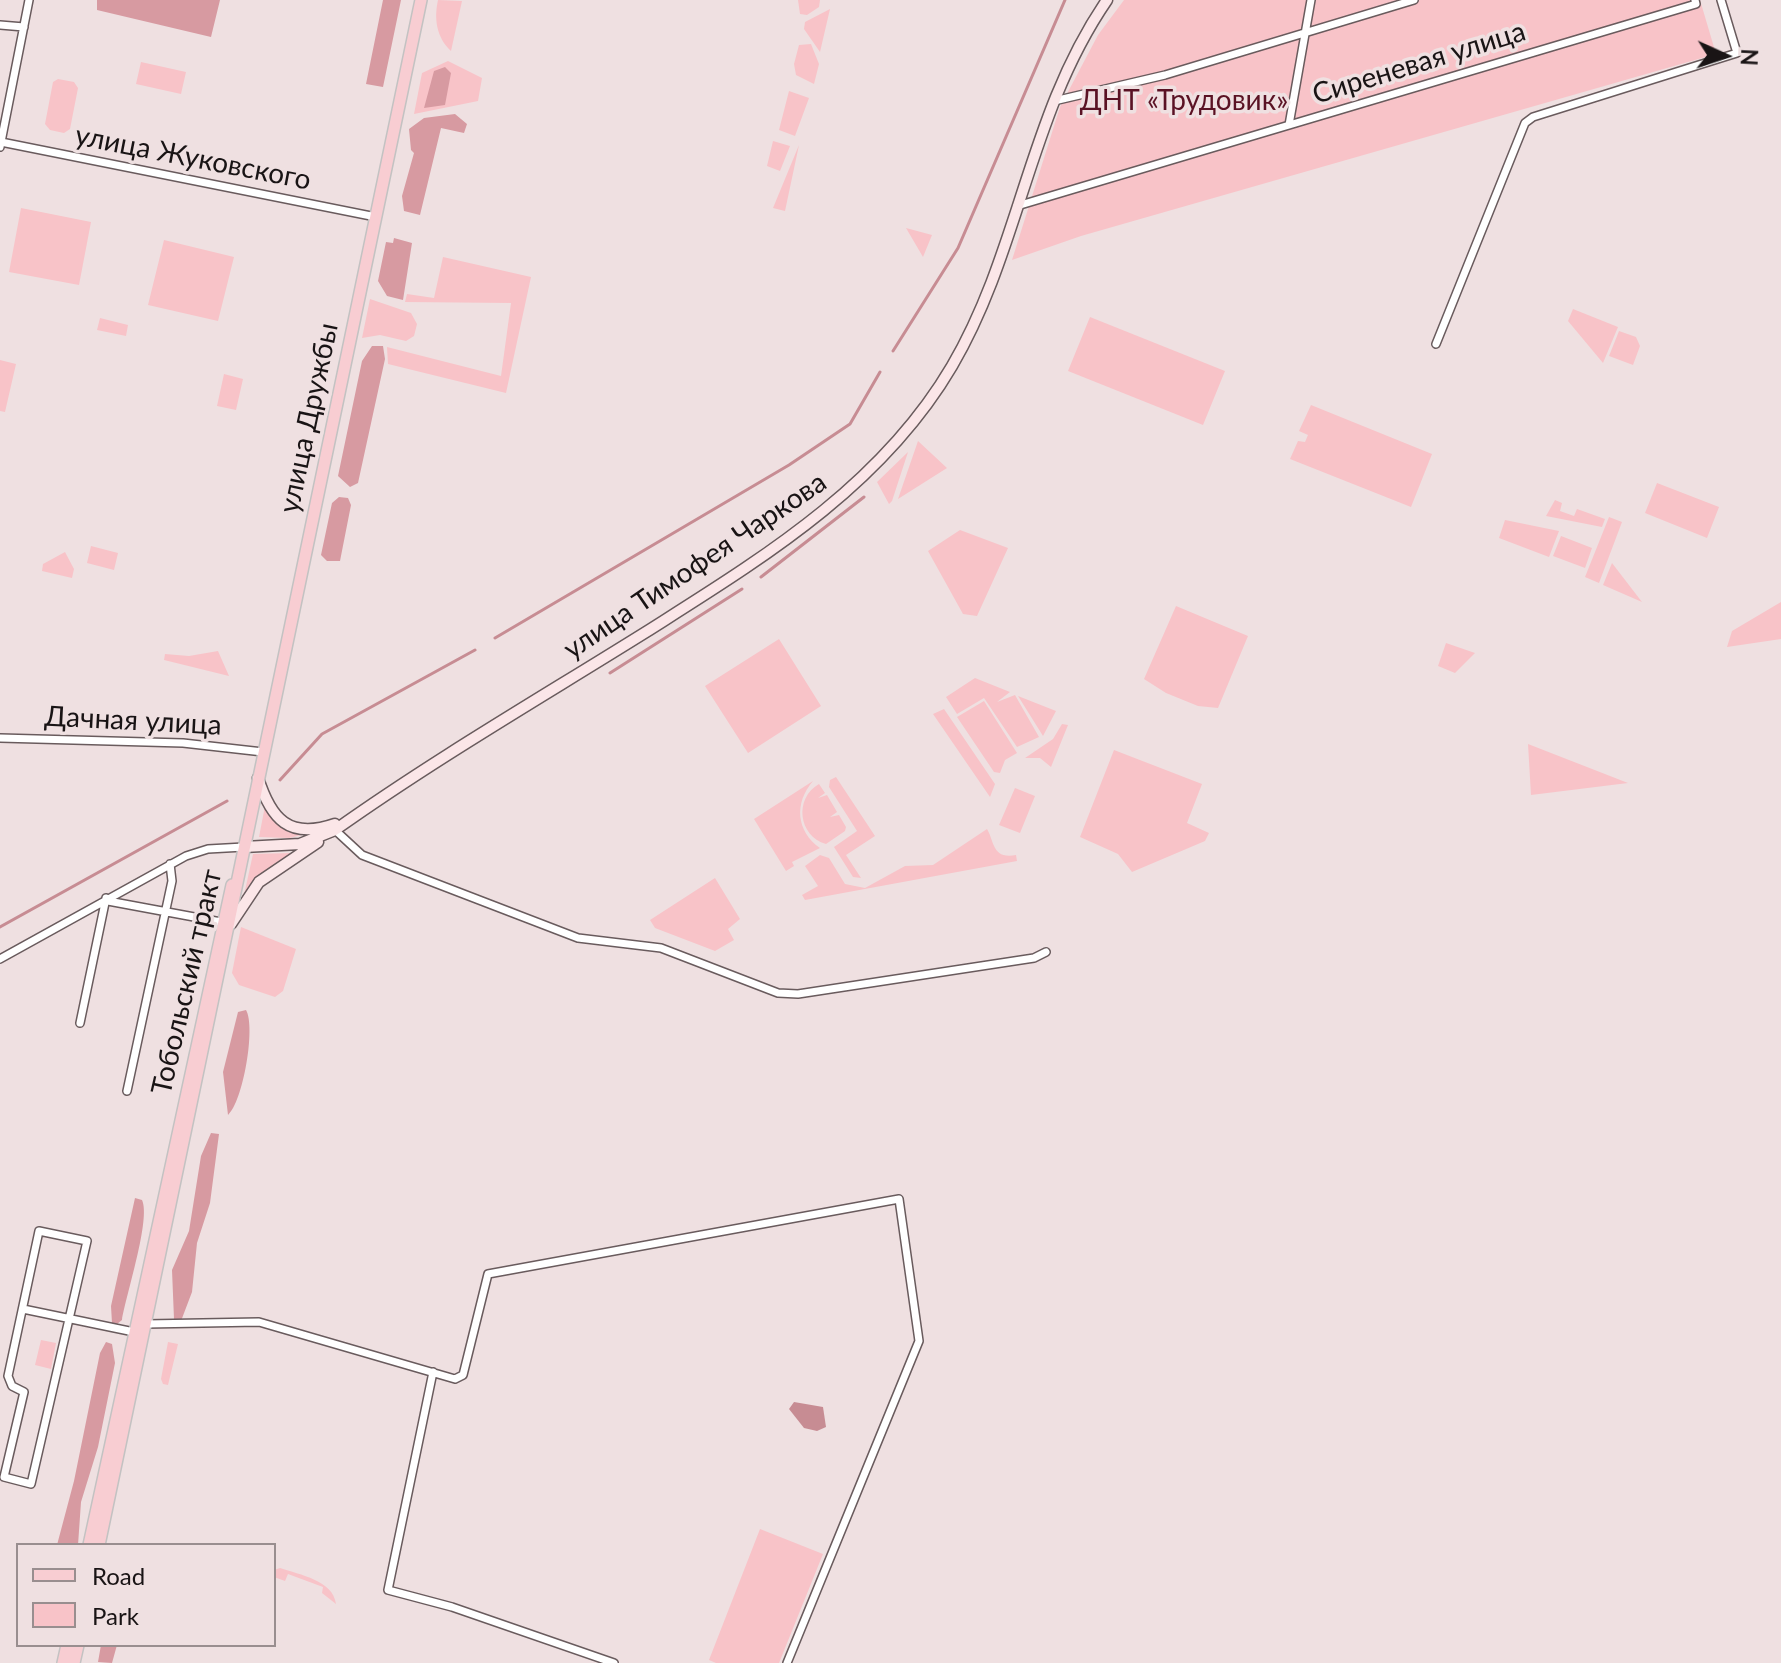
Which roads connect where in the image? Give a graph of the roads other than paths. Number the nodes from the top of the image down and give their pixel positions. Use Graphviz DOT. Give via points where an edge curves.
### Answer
graph roads {
  1 [pos="29,0"];
  2 [pos="421,0"];
  3 [pos="1107,0"];
  4 [pos="1311,0"];
  5 [pos="1414,0"];
  6 [pos="1721,0"];
  7 [pos="1695,2"];
  8 [pos="0,25"];
  9 [pos="24,27"];
  10 [pos="1305,33"];
  11 [pos="1051,101"];
  12 [pos="1289,125"];
  13 [pos="1,145"];
  14 [pos="1017,206"];
  15 [pos="376,217"];
  16 [pos="1436,344"];
  17 [pos="0,738"];
  18 [pos="263,752"];
  19 [pos="258,778"];
  20 [pos="355,816"];
  21 [pos="335,830"];
  22 [pos="244,847"];
  23 [pos="170,864"];
  24 [pos="107,900"];
  25 [pos="165,910"];
  26 [pos="226,923"];
  27 [pos="1046,952"];
  28 [pos="0,959"];
  29 [pos="80,1023"];
  30 [pos="127,1091"];
  31 [pos="188,1104"];
  32 [pos="23,1309"];
  33 [pos="70,1318"];
  34 [pos="146,1324"];
  35 [pos="134,1332"];
  36 [pos="433,1372"];
  37 [pos="89,1543"];
  38 [pos="99,1543"];
  39 [pos="614,1663"];
  40 [pos="787,1663"];
  1 -- 9 [label="street"];
  2 -- 15 [label="main road, улица Дружбы"];
  3 -- 11 [label="main road, улица Тимофея Чаркова"];
  4 -- 10 [label="street"];
  5 -- 10 [label="street"];
  6 -- 16 [label="street" via="1737,53 1525,123"];
  7 -- 12 [label="street, Сиреневая улица"];
  8 -- 9 [label="street"];
  9 -- 13 [label="street"];
  10 -- 11 [label="street" via="1165,75"];
  10 -- 12 [label="street"];
  11 -- 14 [label="main road, улица Тимофея Чаркова"];
  12 -- 14 [label="street, Сиреневая улица"];
  13 -- 15 [label="street, улица Жуковского"];
  14 -- 20 [label="main road, улица Тимофея Чаркова" via="984,301 951,368 865,477 743,570"];
  15 -- 18 [label="main road, улица Дружбы"];
  17 -- 18 [label="street, Дачная улица" via="183,743"];
  18 -- 19 [label="main road, улица Дружбы"];
  19 -- 20 [label="main road" via="271,810 286,825 314,829"];
  19 -- 22 [label="main road, улица Дружбы"];
  20 -- 21 [label="main road, улица Тимофея Чаркова"];
  21 -- 22 [label="main road, улица Тимофея Чаркова" via="300,844"];
  21 -- 26 [label="main road" via="263,878"];
  21 -- 27 [label="street" via="362,855 578,938 661,948 778,993 1034,958"];
  22 -- 23 [label="street" via="208,849"];
  22 -- 26 [label="main road, Тобольский тракт"];
  23 -- 24 [label="street"];
  23 -- 25 [label="street"];
  24 -- 25 [label="street"];
  24 -- 28 [label="street"];
  24 -- 29 [label="street"];
  25 -- 26 [label="street"];
  25 -- 30 [label="street"];
  26 -- 31 [label="main road, Тобольский тракт"];
  31 -- 34 [label="main road, Тобольский тракт"];
  31 -- 35 [label="main road, Тобольский тракт"];
  32 -- 33 [label="street"];
  32 -- 33 [label="street" via="39,1231 87,1241"];
  32 -- 33 [label="street" via="8,1376 12,1386 24,1392 4,1477 31,1484"];
  33 -- 35 [label="street"];
  34 -- 36 [label="street" via="259,1322"];
  34 -- 38 [label="main road, Тобольский тракт"];
  35 -- 37 [label="main road, Тобольский тракт"];
  36 -- 39 [label="street" via="388,1590"];
  36 -- 40 [label="street" via="455,1379 463,1375 488,1274 899,1199 919,1341"];
}
